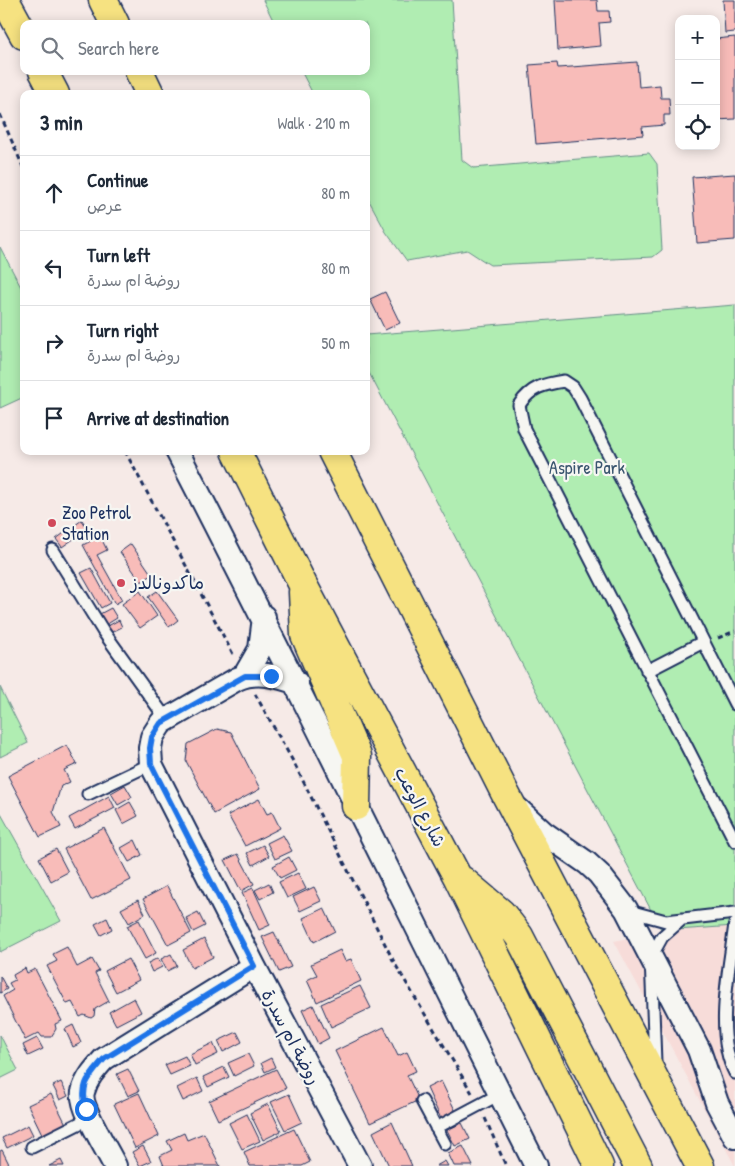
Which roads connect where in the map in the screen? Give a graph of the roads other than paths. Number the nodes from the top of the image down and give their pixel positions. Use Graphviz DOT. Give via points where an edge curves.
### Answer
graph roads {
  1 [pos="5,0"];
  2 [pos="102,0"];
  3 [pos="113,20"];
  4 [pos="20,28"];
  5 [pos="45,75"];
  6 [pos="141,75"];
  7 [pos="53,90"];
  8 [pos="148,90"];
  9 [pos="179,455"];
  10 [pos="238,455"];
  11 [pos="334,455"];
  12 [pos="53,550"];
  13 [pos="303,585"];
  14 [pos="264,617"];
  15 [pos="703,642"];
  16 [pos="647,672"];
  17 [pos="245,676"];
  18 [pos="297,683"];
  19 [pos="735,704"];
  20 [pos="167,720"];
  21 [pos="151,764"];
  22 [pos="505,793"];
  23 [pos="88,794"];
  24 [pos="356,806"];
  25 [pos="735,841"];
  26 [pos="458,878"];
  27 [pos="626,910"];
  28 [pos="735,913"];
  29 [pos="680,921"];
  30 [pos="735,924"];
  31 [pos="651,957"];
  32 [pos="254,966"];
  33 [pos="735,1073"];
  34 [pos="657,1084"];
  35 [pos="500,1094"];
  36 [pos="422,1101"];
  37 [pos="90,1118"];
  38 [pos="436,1128"];
  39 [pos="735,1137"];
  40 [pos="445,1144"];
  41 [pos="32,1147"];
  42 [pos="116,1166"];
  43 [pos="360,1166"];
  44 [pos="536,1166"];
  45 [pos="599,1166"];
  46 [pos="638,1166"];
  47 [pos="700,1166"];
  1 -- 4 [label="main road"];
  2 -- 3 [label="main road"];
  5 -- 7 [label="main road"];
  6 -- 8 [label="main road"];
  9 -- 14 [label="street"];
  10 -- 13 [label="main road, شارع الوعب"];
  11 -- 22 [label="main road"];
  12 -- 20 [label="lane" via="103,631"];
  13 -- 24 [label="main road" via="305,635 357,756"];
  13 -- 26 [label="main road, شارع الوعب"];
  14 -- 17 [label="street" via="260,649"];
  14 -- 18 [label="street"];
  15 -- 16 [label="lane"];
  15 -- 16 [label="lane" via="580,398 564,381 540,385 526,395 520,405 524,429"];
  15 -- 19 [label="lane"];
  16 -- 25 [label="lane"];
  17 -- 18 [label="street, روضة ام سدرة" via="271,676"];
  17 -- 20 [label="street, روضة ام سدرة"];
  18 -- 24 [label="street"];
  20 -- 21 [label="street, روضة ام سدرة" via="161,723 152,737"];
  21 -- 23 [label="lane"];
  21 -- 32 [label="street, روضة ام سدرة"];
  22 -- 27 [label="street" via="529,821 599,874"];
  22 -- 34 [label="main road"];
  24 -- 35 [label="street"];
  26 -- 45 [label="main road, شارع الوعب"];
  26 -- 46 [label="main road" via="501,914 518,936"];
  27 -- 29 [label="lane" via="652,919"];
  27 -- 31 [label="street"];
  28 -- 29 [label="lane"];
  29 -- 31 [label="lane" via="662,937"];
  30 -- 33 [label="lane" via="725,1026"];
  31 -- 34 [label="lane"];
  31 -- 39 [label="street" via="699,1050 718,1103"];
  32 -- 37 [label="street" via="104,1059 90,1076 82,1094"];
  32 -- 43 [label="street, روضة ام سدرة"];
  34 -- 47 [label="main road"];
  35 -- 38 [label="lane"];
  35 -- 44 [label="street"];
  36 -- 38 [label="lane"];
  37 -- 41 [label="lane"];
  37 -- 42 [label="street"];
  38 -- 40 [label="lane"];
}
